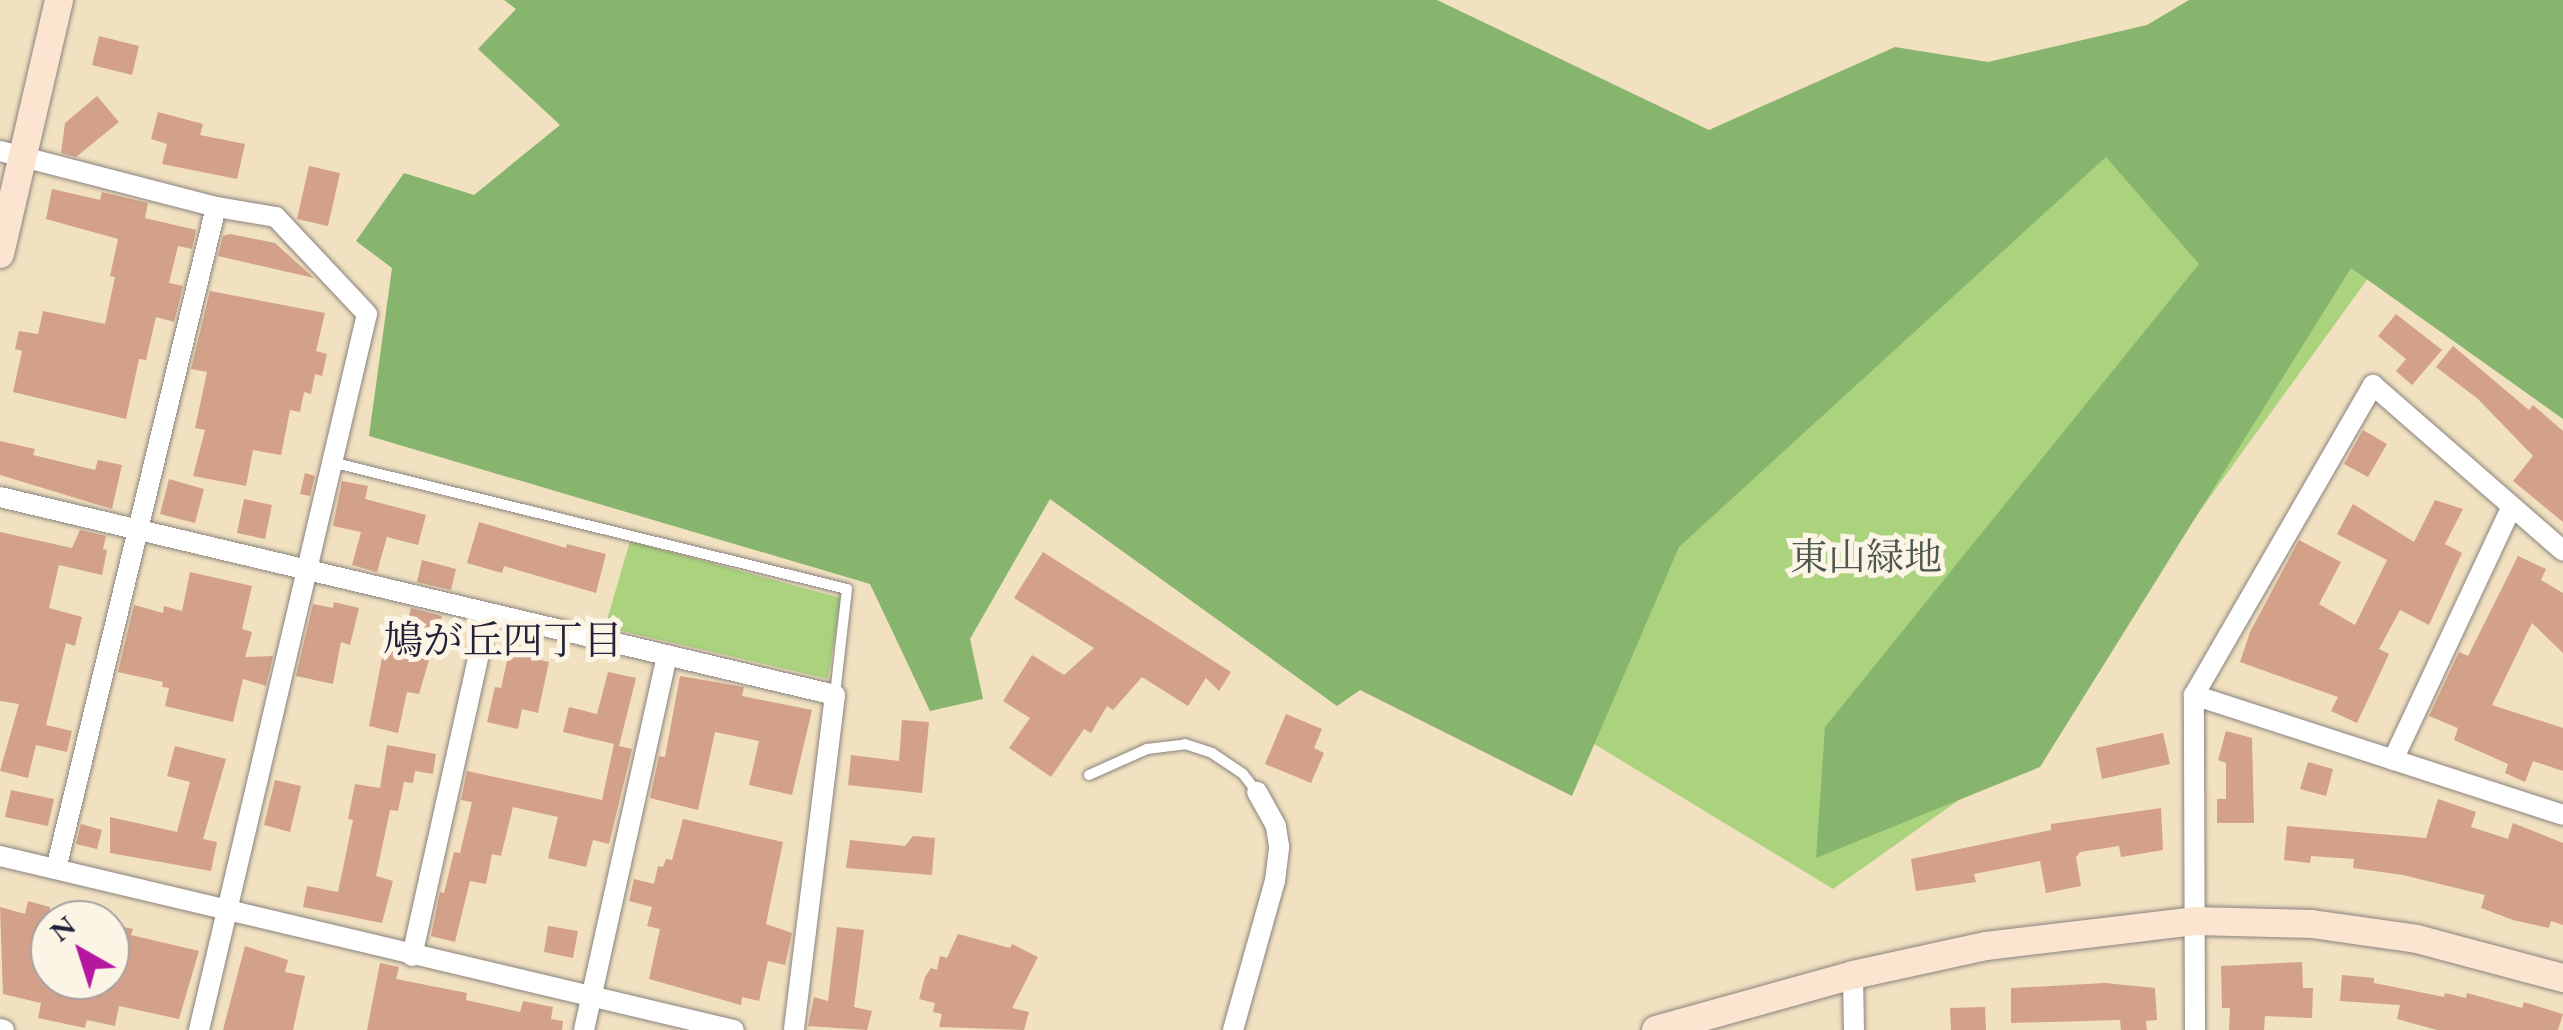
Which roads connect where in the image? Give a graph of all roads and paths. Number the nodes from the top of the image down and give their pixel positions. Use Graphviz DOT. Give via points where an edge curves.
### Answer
graph roads {
  1 [pos="59,0"];
  2 [pos="12,154"];
  3 [pos="216,207"];
  4 [pos="0,254"];
  5 [pos="335,463"];
  6 [pos="0,497"];
  7 [pos="2512,506"];
  8 [pos="138,530"];
  9 [pos="2563,551"];
  10 [pos="305,570"];
  11 [pos="488,613"];
  12 [pos="668,655"];
  13 [pos="835,695"];
  14 [pos="2194,695"];
  15 [pos="2393,760"];
  16 [pos="1089,775"];
  17 [pos="1257,792"];
  18 [pos="2563,815"];
  19 [pos="0,856"];
  20 [pos="56,869"];
  21 [pos="226,911"];
  22 [pos="2195,921"];
  23 [pos="412,956"];
  24 [pos="1853,975"];
  25 [pos="2563,978"];
  26 [pos="593,996"];
  27 [pos="200,1030"];
  28 [pos="584,1030"];
  29 [pos="734,1030"];
  30 [pos="794,1030"];
  31 [pos="1234,1030"];
  32 [pos="1656,1030"];
  33 [pos="1854,1030"];
  34 [pos="2195,1030"];
  1 -- 2 [label="street"];
  2 -- 3 [label="street"];
  2 -- 4 [label="street"];
  3 -- 5 [label="street" via="276,218 367,314"];
  3 -- 8 [label="street"];
  5 -- 10 [label="street"];
  5 -- 13 [label="lane" via="847,588"];
  6 -- 8 [label="street"];
  7 -- 9 [label="street"];
  7 -- 14 [label="street" via="2373,385"];
  7 -- 15 [label="street"];
  8 -- 10 [label="street"];
  8 -- 20 [label="street"];
  10 -- 11 [label="street"];
  10 -- 21 [label="street"];
  11 -- 12 [label="street"];
  11 -- 23 [label="street"];
  12 -- 13 [label="street"];
  12 -- 26 [label="street"];
  13 -- 30 [label="street"];
  14 -- 15 [label="street"];
  14 -- 22 [label="street"];
  15 -- 18 [label="street"];
  16 -- 17 [label="lane" via="1147,749 1184,744 1212,754"];
  17 -- 31 [label="street" via="1279,846"];
  19 -- 20 [label="street"];
  20 -- 21 [label="street"];
  21 -- 23 [label="street"];
  21 -- 27 [label="street"];
  22 -- 24 [label="street" via="1986,946"];
  22 -- 25 [label="street" via="2312,924 2417,940"];
  22 -- 34 [label="street"];
  23 -- 26 [label="street"];
  24 -- 32 [label="street"];
  24 -- 33 [label="street"];
  26 -- 28 [label="street"];
  26 -- 29 [label="street"];
}
